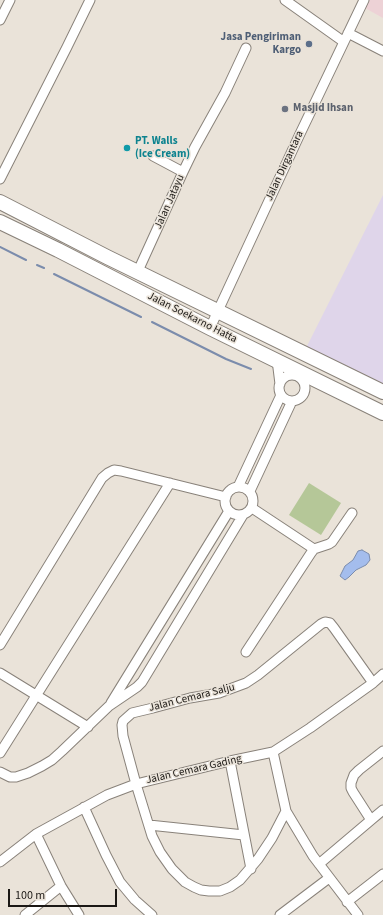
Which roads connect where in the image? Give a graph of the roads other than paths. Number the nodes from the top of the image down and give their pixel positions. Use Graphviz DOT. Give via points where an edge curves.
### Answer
graph roads {
  1 [pos="10,0"];
  2 [pos="90,0"];
  3 [pos="285,0"];
  4 [pos="364,0"];
  5 [pos="0,20"];
  6 [pos="348,32"];
  7 [pos="344,42"];
  8 [pos="246,48"];
  9 [pos="383,51"];
  10 [pos="153,156"];
  11 [pos="183,172"];
  12 [pos="0,179"];
  13 [pos="0,202"];
  14 [pos="0,222"];
  15 [pos="138,271"];
  16 [pos="218,310"];
  17 [pos="210,328"];
  18 [pos="277,360"];
  19 [pos="321,382"];
  20 [pos="280,384"];
  21 [pos="383,392"];
  22 [pos="281,395"];
  23 [pos="303,396"];
  24 [pos="292,401"];
  25 [pos="383,413"];
  26 [pos="170,483"];
  27 [pos="238,487"];
  28 [pos="250,491"];
  29 [pos="226,497"];
  30 [pos="252,508"];
  31 [pos="229,511"];
  32 [pos="352,513"];
  33 [pos="243,515"];
  34 [pos="314,549"];
  35 [pos="0,645"];
  36 [pos="246,652"];
  37 [pos="0,673"];
  38 [pos="383,674"];
  39 [pos="373,683"];
  40 [pos="36,696"];
  41 [pos="109,706"];
  42 [pos="88,727"];
  43 [pos="383,751"];
  44 [pos="273,752"];
  45 [pos="0,753"];
  46 [pos="230,761"];
  47 [pos="0,772"];
  48 [pos="136,784"];
  49 [pos="84,807"];
  50 [pos="383,810"];
  51 [pos="286,811"];
  52 [pos="371,820"];
  53 [pos="149,825"];
  54 [pos="36,834"];
  55 [pos="244,835"];
  56 [pos="0,862"];
  57 [pos="318,864"];
  58 [pos="251,869"];
  59 [pos="383,874"];
  60 [pos="329,878"];
  61 [pos="61,886"];
  62 [pos="348,902"];
  63 [pos="25,915"];
  64 [pos="79,915"];
  65 [pos="152,915"];
  66 [pos="280,915"];
  67 [pos="358,915"];
  1 -- 5 [label="street"];
  2 -- 12 [label="street"];
  3 -- 7 [label="street"];
  4 -- 6 [label="street, Jalan Dirgantara"];
  6 -- 7 [label="street, Jalan Dirgantara"];
  6 -- 9 [label="street"];
  7 -- 16 [label="street, Jalan Dirgantara"];
  8 -- 11 [label="street, Jalan Jatayu"];
  10 -- 11 [label="street"];
  11 -- 15 [label="street, Jalan Jatayu"];
  13 -- 15 [label="main road, Jalan Soekarno Hatta"];
  14 -- 17 [label="main road, Jalan Soekarno Hatta"];
  15 -- 16 [label="main road, Jalan Soekarno Hatta"];
  16 -- 17 [label="street, Jalan Dirgantara"];
  16 -- 21 [label="main road, Jalan Soekarno Hatta"];
  17 -- 18 [label="main road, Jalan Soekarno Hatta"];
  18 -- 19 [label="main road, Jalan Soekarno Hatta"];
  18 -- 20 [label="street"];
  19 -- 23 [label="street"];
  19 -- 25 [label="main road, Jalan Soekarno Hatta"];
  20 -- 22 [label="street"];
  20 -- 23 [label="street" via="288,376 300,377 306,388"];
  22 -- 24 [label="street"];
  22 -- 27 [label="street"];
  23 -- 24 [label="street"];
  24 -- 28 [label="street"];
  26 -- 29 [label="street"];
  26 -- 35 [label="street" via="114,470 102,478"];
  26 -- 40 [label="street"];
  27 -- 28 [label="street"];
  27 -- 29 [label="street" via="230,490"];
  28 -- 30 [label="street" via="254,499"];
  29 -- 31 [label="street" via="225,504"];
  30 -- 33 [label="street"];
  30 -- 34 [label="street"];
  31 -- 33 [label="street" via="235,515"];
  31 -- 41 [label="street"];
  32 -- 34 [label="street" via="332,542"];
  33 -- 41 [label="street" via="144,679 137,687"];
  34 -- 36 [label="street"];
  37 -- 40 [label="street"];
  38 -- 39 [label="street, Jalan Cemara Gading"];
  39 -- 44 [label="street, Jalan Cemara Gading"];
  39 -- 48 [label="street, Jalan Cemara Salju" via="330,623 325,622 246,683 219,693 129,714 123,721 122,730"];
  40 -- 42 [label="street"];
  40 -- 45 [label="street"];
  41 -- 42 [label="street"];
  42 -- 47 [label="street" via="52,760 28,774 10,777"];
  43 -- 52 [label="street" via="354,775 351,784 353,792"];
  44 -- 46 [label="street, Jalan Cemara Gading"];
  44 -- 51 [label="street"];
  46 -- 48 [label="street, Jalan Cemara Gading"];
  46 -- 55 [label="street"];
  48 -- 49 [label="street, Jalan Cemara Gading"];
  48 -- 53 [label="street"];
  49 -- 54 [label="street, Jalan Cemara Gading"];
  49 -- 65 [label="street" via="120,882"];
  50 -- 52 [label="street"];
  51 -- 57 [label="street"];
  51 -- 58 [label="street"];
  52 -- 57 [label="street"];
  53 -- 55 [label="street"];
  53 -- 58 [label="street" via="160,852 172,869 194,887 220,891 235,884"];
  54 -- 56 [label="street, Jalan Cemara Gading"];
  54 -- 61 [label="street"];
  55 -- 58 [label="street"];
  57 -- 60 [label="street"];
  59 -- 62 [label="street"];
  60 -- 62 [label="street"];
  60 -- 66 [label="street"];
  61 -- 63 [label="street"];
  61 -- 64 [label="street"];
  62 -- 67 [label="street"];
}
